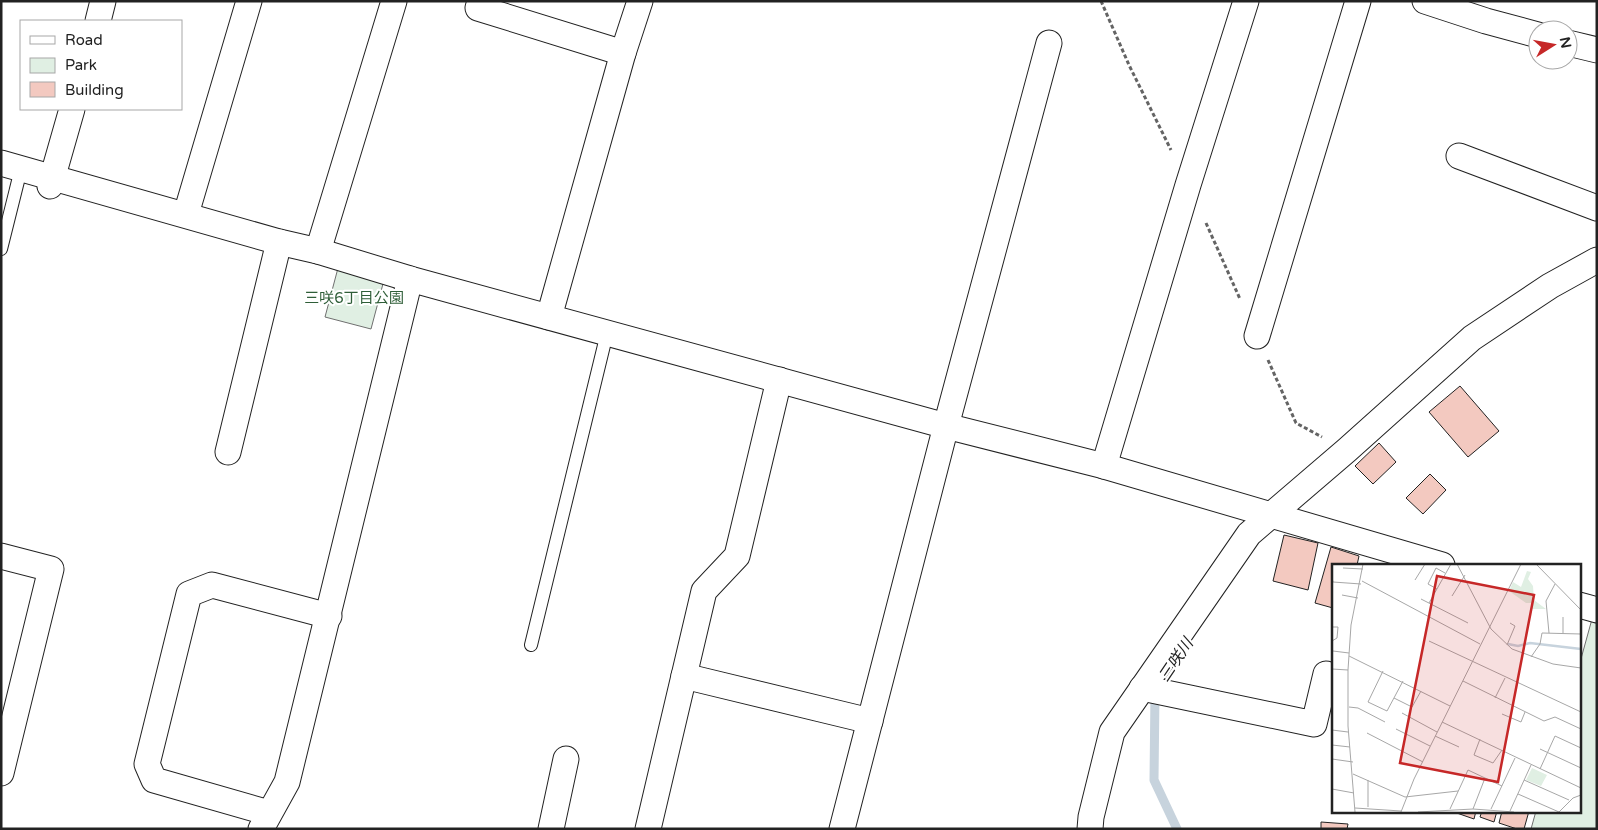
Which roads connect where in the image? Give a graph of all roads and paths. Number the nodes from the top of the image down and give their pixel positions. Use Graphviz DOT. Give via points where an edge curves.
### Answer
graph roads {
  1 [pos="103,1"];
  2 [pos="249,1"];
  3 [pos="394,1"];
  4 [pos="480,1"];
  5 [pos="640,1"];
  6 [pos="1101,1"];
  7 [pos="1246,1"];
  8 [pos="1358,1"];
  9 [pos="1425,1"];
  10 [pos="1489,11"];
  11 [pos="98,20"];
  12 [pos="1528,30"];
  13 [pos="1049,43"];
  14 [pos="1578,45"];
  15 [pos="1597,50"];
  16 [pos="623,53"];
  17 [pos="72,110"];
  18 [pos="1459,156"];
  19 [pos="11,166"];
  20 [pos="51,182"];
  21 [pos="1188,185"];
  22 [pos="1597,208"];
  23 [pos="186,214"];
  24 [pos="280,242"];
  25 [pos="1,249"];
  26 [pos="318,251"];
  27 [pos="1597,260"];
  28 [pos="410,279"];
  29 [pos="549,317"];
  30 [pos="607,333"];
  31 [pos="1257,336"];
  32 [pos="778,380"];
  33 [pos="946,426"];
  34 [pos="1347,450"];
  35 [pos="228,452"];
  36 [pos="1104,466"];
  37 [pos="1271,515"];
  38 [pos="1,556"];
  39 [pos="1439,564"];
  40 [pos="1580,605"];
  41 [pos="1597,610"];
  42 [pos="329,616"];
  43 [pos="531,645"];
  44 [pos="1326,674"];
  45 [pos="684,676"];
  46 [pos="1142,688"];
  47 [pos="7,717"];
  48 [pos="870,721"];
  49 [pos="566,759"];
  50 [pos="1,773"];
  51 [pos="265,821"];
  52 [pos="551,829"];
  53 [pos="648,829"];
  54 [pos="842,829"];
  55 [pos="1090,829"];
  1 -- 11 [label="street"];
  2 -- 23 [label="street"];
  3 -- 26 [label="street"];
  4 -- 16 [label="street" via="478,8"];
  5 -- 16 [label="street"];
  6 -- 21 [label="path" via="1128,65"];
  7 -- 21 [label="street"];
  8 -- 31 [label="street"];
  9 -- 10 [label="street"];
  10 -- 12 [label="street"];
  13 -- 33 [label="street"];
  14 -- 15 [label="street"];
  16 -- 29 [label="street"];
  17 -- 20 [label="street"];
  18 -- 22 [label="street"];
  19 -- 20 [label="street"];
  19 -- 25 [label="lane"];
  20 -- 23 [label="street"];
  21 -- 31 [label="path"];
  21 -- 36 [label="street"];
  23 -- 24 [label="street"];
  24 -- 26 [label="street"];
  24 -- 35 [label="street"];
  26 -- 28 [label="street"];
  27 -- 34 [label="street" via="1550,286 1472,338"];
  28 -- 29 [label="street"];
  28 -- 42 [label="street"];
  29 -- 30 [label="street"];
  30 -- 32 [label="street"];
  30 -- 43 [label="lane"];
  31 -- 34 [label="path" via="1296,423"];
  32 -- 33 [label="street"];
  32 -- 45 [label="street" via="736,556 704,590"];
  33 -- 36 [label="street"];
  33 -- 48 [label="street"];
  34 -- 37 [label="street"];
  36 -- 37 [label="street"];
  37 -- 39 [label="street"];
  37 -- 46 [label="street" via="1249,534"];
  38 -- 47 [label="street" via="51,568"];
  40 -- 41 [label="street"];
  42 -- 51 [label="street" via="287,782"];
  42 -- 51 [label="street" via="212,585 189,594 147,764 154,780"];
  44 -- 46 [label="street" via="1314,724"];
  45 -- 48 [label="street"];
  45 -- 53 [label="street"];
  46 -- 55 [label="street" via="1112,732"];
  47 -- 50 [label="street"];
  48 -- 54 [label="street"];
  49 -- 52 [label="street"];
}
